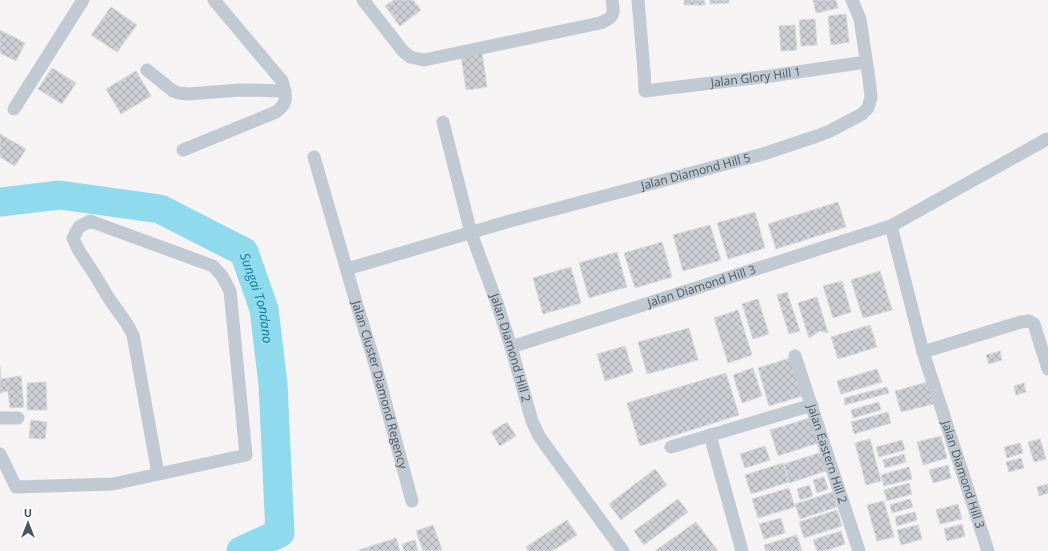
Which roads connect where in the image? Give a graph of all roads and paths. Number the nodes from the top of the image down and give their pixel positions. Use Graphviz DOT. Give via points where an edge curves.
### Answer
graph roads {
  1 [pos="83,0"];
  2 [pos="214,0"];
  3 [pos="364,0"];
  4 [pos="612,0"];
  5 [pos="638,0"];
  6 [pos="852,0"];
  7 [pos="866,62"];
  8 [pos="147,70"];
  9 [pos="285,90"];
  10 [pos="14,109"];
  11 [pos="443,122"];
  12 [pos="1047,139"];
  13 [pos="183,150"];
  14 [pos="314,156"];
  15 [pos="891,226"];
  16 [pos="471,234"];
  17 [pos="347,269"];
  18 [pos="512,346"];
  19 [pos="923,352"];
  20 [pos="795,356"];
  21 [pos="1048,369"];
  22 [pos="812,405"];
  23 [pos="0,418"];
  24 [pos="18,418"];
  25 [pos="710,435"];
  26 [pos="671,447"];
  27 [pos="0,454"];
  28 [pos="158,474"];
  29 [pos="412,501"];
  30 [pos="623,551"];
  31 [pos="742,551"];
  32 [pos="858,551"];
  33 [pos="988,551"];
  1 -- 10 [label="street"];
  2 -- 9 [label="street" via="282,81"];
  3 -- 4 [label="street" via="403,51 410,57 424,60 600,23 612,16"];
  5 -- 7 [label="street, Jalan Glory Hill 1" via="645,91"];
  6 -- 7 [label="street, Jalan Diamond Hill 5" via="860,19"];
  7 -- 16 [label="street, Jalan Diamond Hill 5" via="871,97 868,108 862,114 830,131 763,154"];
  8 -- 9 [label="street" via="179,93"];
  9 -- 13 [label="street" via="285,100 276,112"];
  11 -- 16 [label="street, Jalan Diamond Hill 2"];
  12 -- 15 [label="street, Jalan Diamond Hill 3"];
  14 -- 17 [label="street, Jalan Cluster Diamond Regency"];
  15 -- 18 [label="street, Jalan Diamond Hill 3"];
  15 -- 19 [label="street, Jalan Diamond Hill 3"];
  16 -- 17 [label="street"];
  16 -- 18 [label="street, Jalan Diamond Hill 2"];
  17 -- 29 [label="street, Jalan Cluster Diamond Regency"];
  18 -- 30 [label="street, Jalan Diamond Hill 2" via="532,421 539,436"];
  19 -- 21 [label="street" via="1029,321 1034,324"];
  19 -- 33 [label="street, Jalan Diamond Hill 3"];
  20 -- 22 [label="street, Jalan Eastern Hill 2"];
  22 -- 25 [label="street"];
  22 -- 32 [label="street, Jalan Eastern Hill 2"];
  23 -- 24 [label="street"];
  25 -- 26 [label="street"];
  25 -- 31 [label="street"];
  27 -- 28 [label="street" via="16,486 113,484"];
  28 -- 28 [label="street" via="133,335 73,238 79,226 90,221 213,266 222,276 230,292 246,455"];
}
